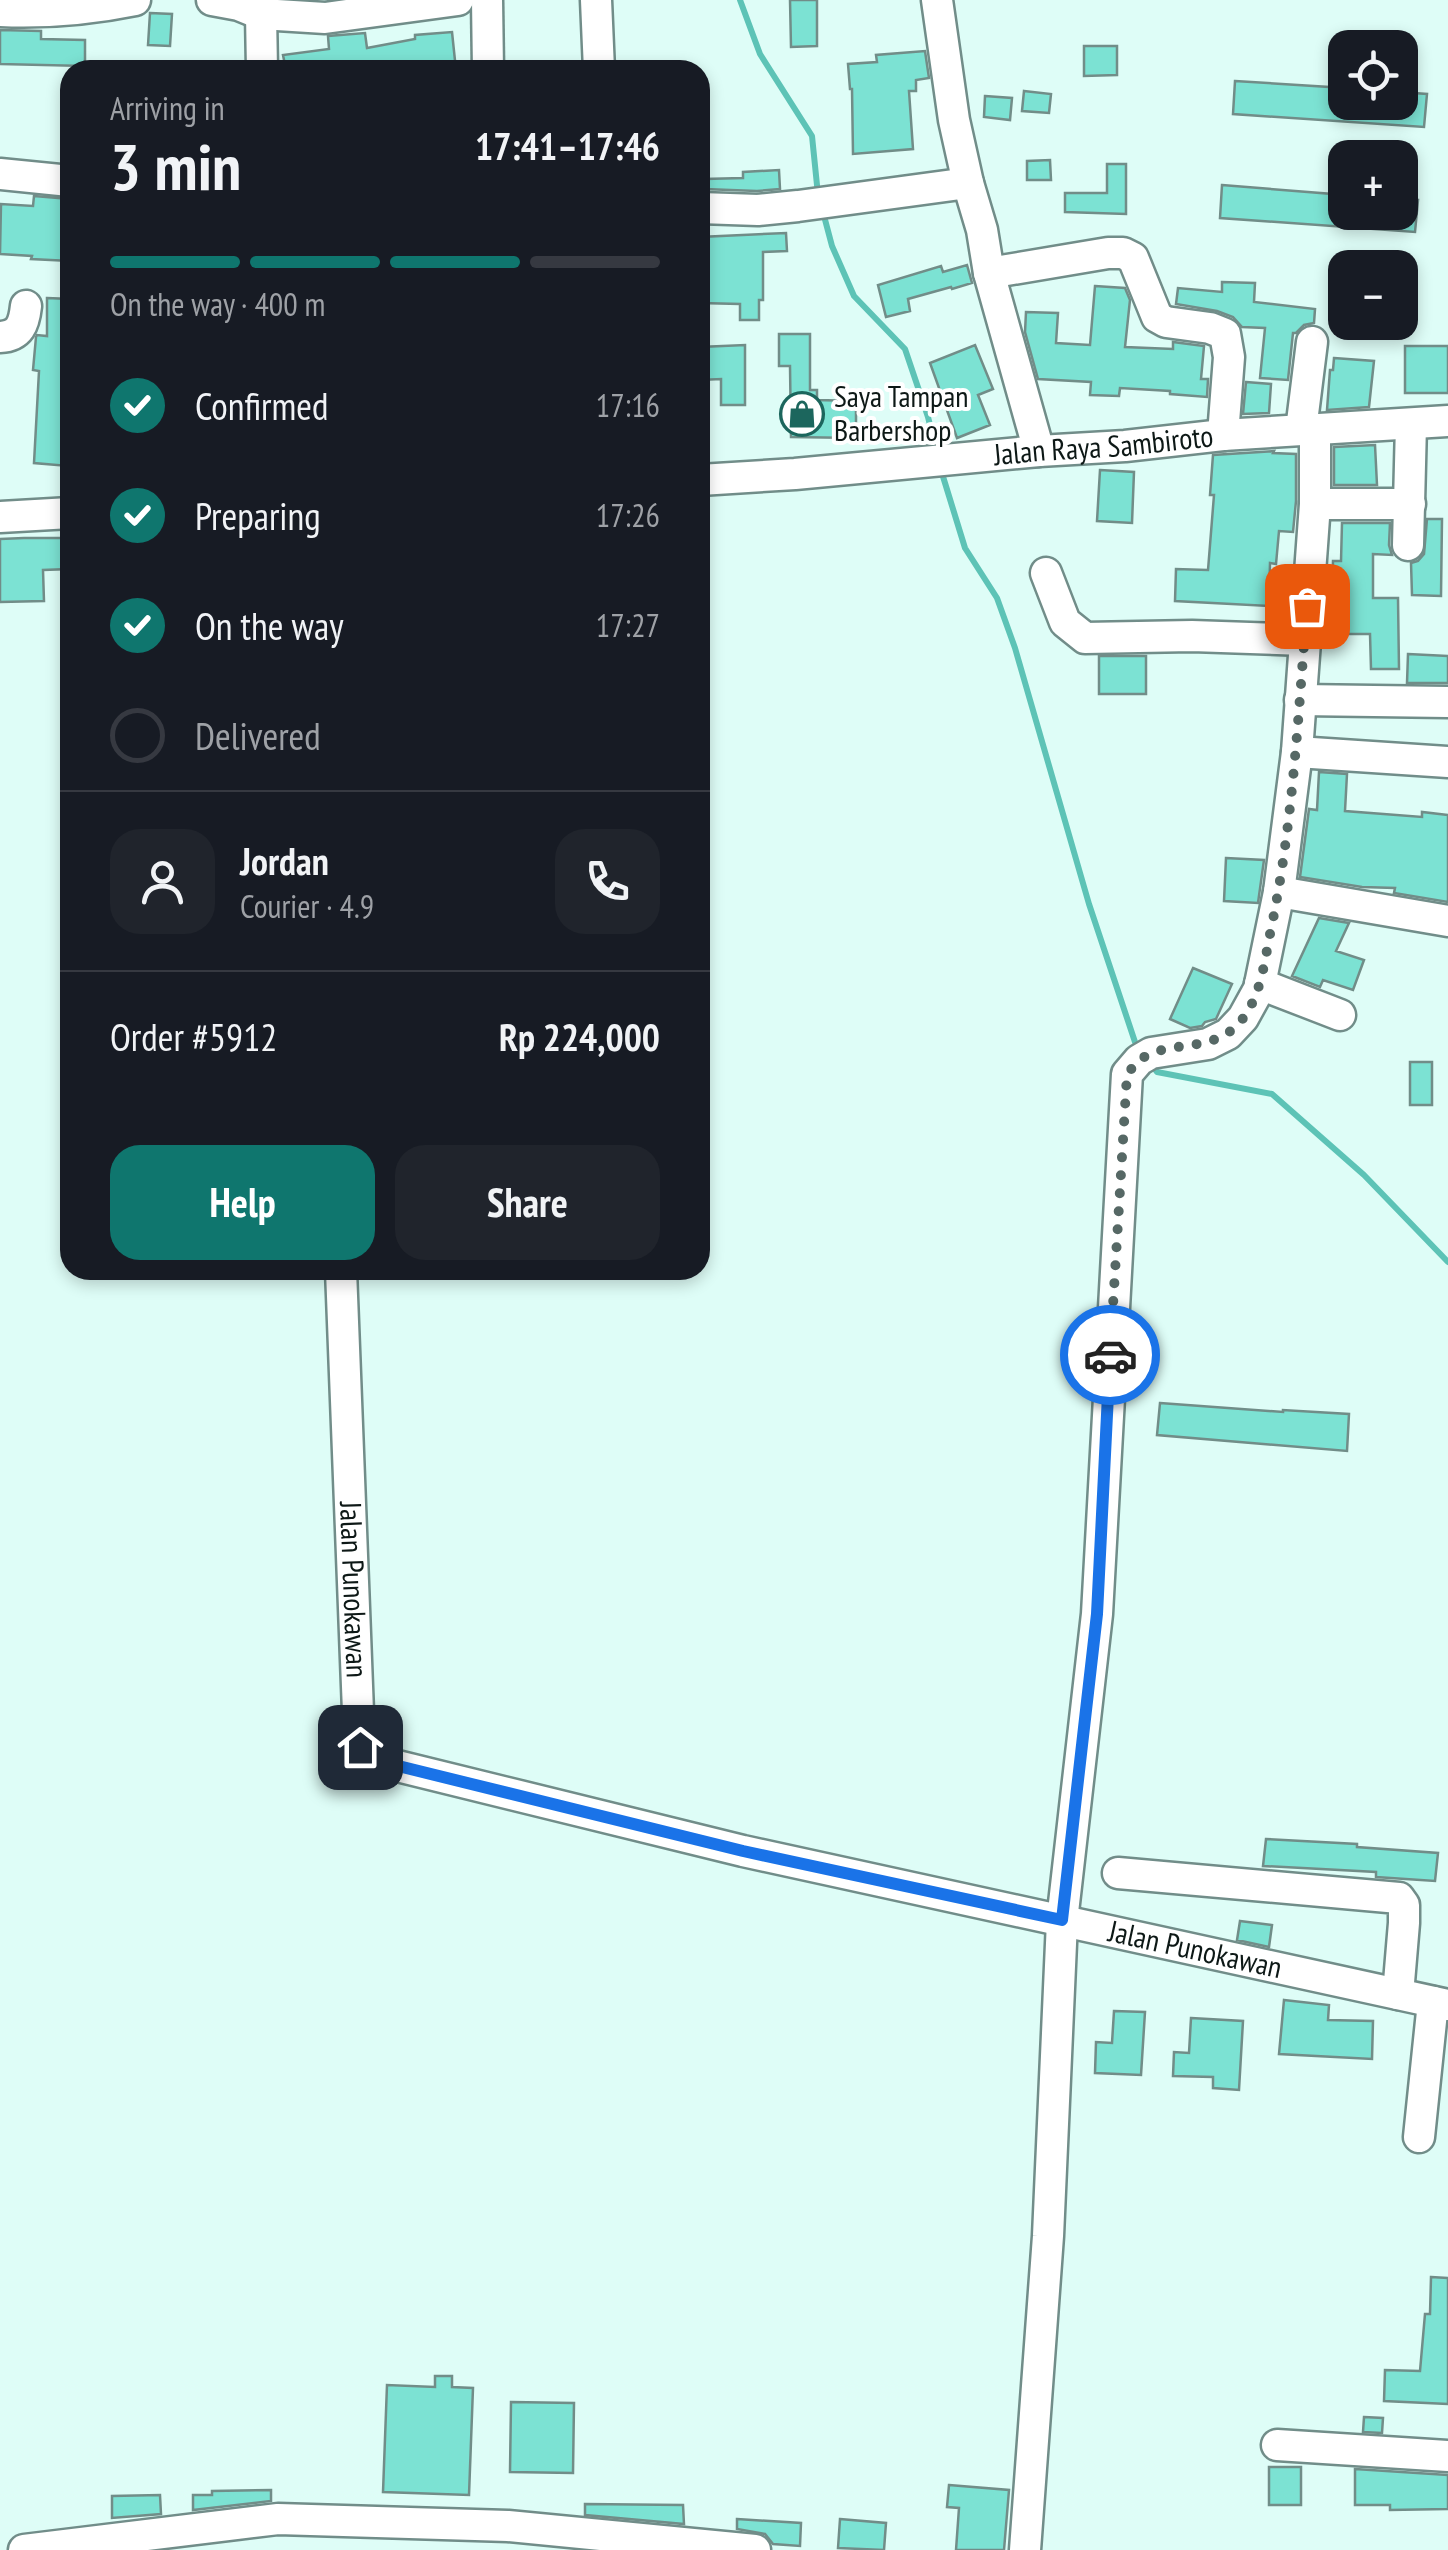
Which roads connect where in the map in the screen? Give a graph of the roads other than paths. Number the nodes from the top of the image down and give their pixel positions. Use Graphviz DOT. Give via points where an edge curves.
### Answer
graph roads {
  1 [pos="134,0"];
  2 [pos="212,0"];
  3 [pos="458,0"];
  4 [pos="487,0"];
  5 [pos="596,0"];
  6 [pos="937,0"];
  7 [pos="367,6"];
  8 [pos="9,8"];
  9 [pos="261,14"];
  10 [pos="262,60"];
  11 [pos="488,60"];
  12 [pos="598,60"];
  13 [pos="0,174"];
  14 [pos="60,180"];
  15 [pos="968,183"];
  16 [pos="710,208"];
  17 [pos="989,273"];
  18 [pos="26,306"];
  19 [pos="0,337"];
  20 [pos="1312,342"];
  21 [pos="1448,421"];
  22 [pos="1411,424"];
  23 [pos="1308,430"];
  24 [pos="1222,434"];
  25 [pos="1039,451"];
  26 [pos="710,479"];
  27 [pos="1315,504"];
  28 [pos="1410,504"];
  29 [pos="60,514"];
  30 [pos="0,518"];
  31 [pos="1408,546"];
  32 [pos="1046,573"];
  33 [pos="1304,640"];
  34 [pos="1300,700"];
  35 [pos="1448,702"];
  36 [pos="1297,752"];
  37 [pos="1448,762"];
  38 [pos="1279,892"];
  39 [pos="1448,922"];
  40 [pos="1260,984"];
  41 [pos="1340,1015"];
  42 [pos="340,1280"];
  43 [pos="1118,1872"];
  44 [pos="1062,1920"];
  45 [pos="1398,1994"];
  46 [pos="1440,2003"];
  47 [pos="1419,2137"];
  48 [pos="1276,2445"];
  49 [pos="1448,2456"];
  50 [pos="304,2535"];
  51 [pos="508,2538"];
  52 [pos="654,2545"];
  53 [pos="24,2550"];
  54 [pos="750,2550"];
  55 [pos="1026,2550"];
  1 -- 8 [label="street"];
  2 -- 9 [label="street"];
  3 -- 7 [label="street"];
  4 -- 11 [label="street"];
  5 -- 12 [label="street"];
  6 -- 15 [label="street"];
  7 -- 9 [label="street" via="325,18"];
  9 -- 10 [label="street"];
  13 -- 14 [label="street"];
  15 -- 16 [label="street" via="758,210"];
  15 -- 17 [label="street"];
  17 -- 24 [label="street" via="1108,253 1133,258 1157,316 1226,334"];
  17 -- 25 [label="street"];
  18 -- 19 [label="street" via="24,324"];
  20 -- 23 [label="street"];
  21 -- 22 [label="street, Jalan Raya Sambiroto"];
  22 -- 23 [label="street, Jalan Raya Sambiroto"];
  22 -- 28 [label="street"];
  23 -- 24 [label="street, Jalan Raya Sambiroto"];
  23 -- 27 [label="street"];
  24 -- 25 [label="street, Jalan Raya Sambiroto"];
  25 -- 26 [label="street, Jalan Raya Sambiroto"];
  27 -- 28 [label="street"];
  27 -- 33 [label="street"];
  28 -- 31 [label="street"];
  29 -- 30 [label="street"];
  32 -- 33 [label="street" via="1065,622 1085,638"];
  33 -- 34 [label="street"];
  34 -- 35 [label="street"];
  34 -- 36 [label="street"];
  36 -- 37 [label="street"];
  36 -- 38 [label="street"];
  38 -- 39 [label="street"];
  38 -- 40 [label="street"];
  40 -- 41 [label="street"];
  40 -- 44 [label="street" via="1228,1034 1145,1057 1127,1074 1097,1614"];
  42 -- 44 [label="street, Jalan Punokawan" via="359,1738 370,1759 724,1847"];
  43 -- 45 [label="street" via="1398,1898 1404,1923"];
  44 -- 45 [label="street, Jalan Punokawan"];
  44 -- 55 [label="street"];
  45 -- 46 [label="street, Jalan Punokawan"];
  46 -- 47 [label="street"];
  48 -- 49 [label="street"];
  50 -- 51 [label="street"];
  50 -- 53 [label="street" via="278,2519"];
  51 -- 52 [label="street"];
  52 -- 54 [label="street"];
}
